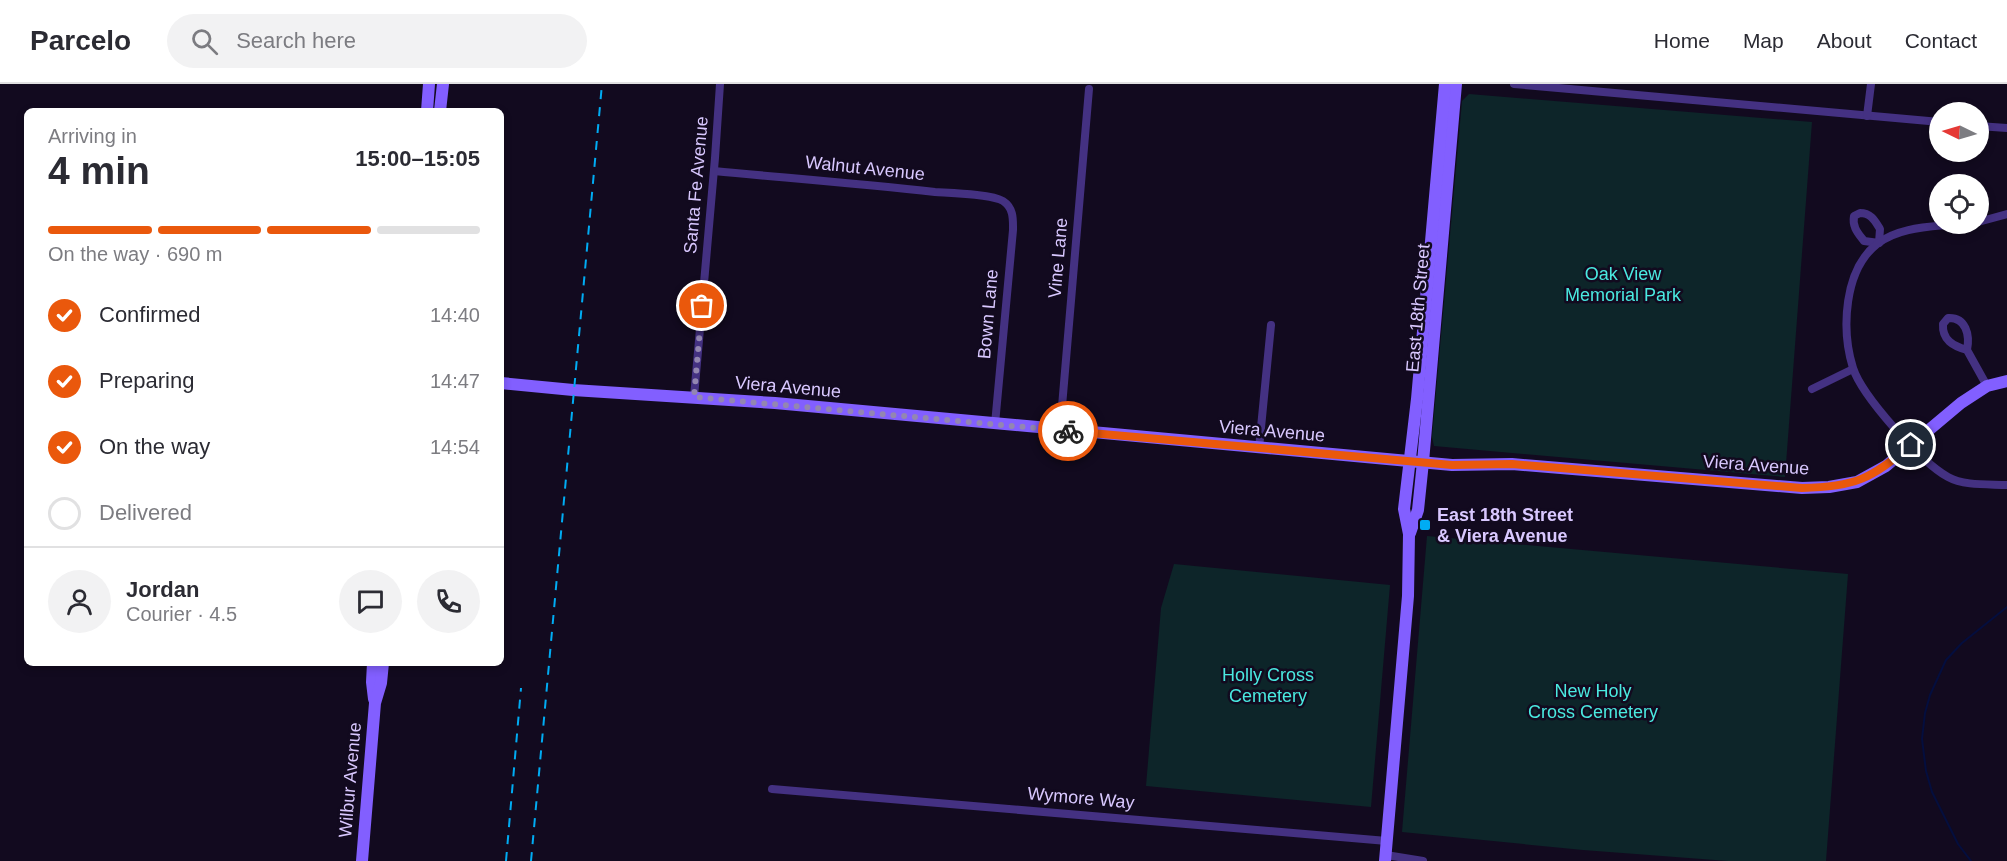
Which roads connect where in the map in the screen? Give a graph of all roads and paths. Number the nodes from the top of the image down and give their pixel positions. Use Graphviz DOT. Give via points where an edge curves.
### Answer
graph roads {
  1 [pos="429,84"];
  2 [pos="443,84"];
  3 [pos="720,84"];
  4 [pos="1445,84"];
  5 [pos="1456,84"];
  6 [pos="1514,84"];
  7 [pos="1870,84"];
  8 [pos="1089,89"];
  9 [pos="426,108"];
  10 [pos="440,108"];
  11 [pos="1867,116"];
  12 [pos="1929,121"];
  13 [pos="1989,127"];
  14 [pos="2007,128"];
  15 [pos="714,171"];
  16 [pos="1010,207"];
  17 [pos="2007,216"];
  18 [pos="1989,220"];
  19 [pos="1929,228"];
  20 [pos="1271,325"];
  21 [pos="1967,350"];
  22 [pos="1853,369"];
  23 [pos="2007,381"];
  24 [pos="504,383"];
  25 [pos="1987,386"];
  26 [pos="1812,389"];
  27 [pos="694,397"];
  28 [pos="995,424"];
  29 [pos="1060,430"];
  30 [pos="1911,445"];
  31 [pos="1259,448"];
  32 [pos="1410,460"];
  33 [pos="1423,462"];
  34 [pos="2007,485"];
  35 [pos="1409,534"];
  36 [pos="373,666"];
  37 [pos="383,666"];
  38 [pos="375,703"];
  39 [pos="772,789"];
  40 [pos="1387,841"];
  41 [pos="1385,858"];
  42 [pos="362,861"];
  43 [pos="1423,861"];
  1 -- 9 [label="street"];
  2 -- 10 [label="street"];
  3 -- 15 [label="street, Santa Fe Avenue"];
  4 -- 32 [label="street, East 18th Street"];
  5 -- 33 [label="street, East 18th Street"];
  6 -- 11 [label="street"];
  7 -- 11 [label="street"];
  8 -- 29 [label="street, Vine Lane"];
  11 -- 12 [label="street"];
  13 -- 14 [label="street"];
  15 -- 16 [label="street, Walnut Avenue" via="994,198"];
  15 -- 27 [label="street, Santa Fe Avenue"];
  16 -- 28 [label="street, Bown Lane" via="1013,230"];
  17 -- 18 [label="street"];
  19 -- 22 [label="street" via="1897,232 1863,258 1851,283 1848,311"];
  20 -- 31 [label="street"];
  21 -- 25 [label="street"];
  22 -- 26 [label="street"];
  22 -- 30 [label="street" via="1866,391"];
  23 -- 25 [label="street, Viera Avenue"];
  24 -- 27 [label="street, Viera Avenue"];
  25 -- 30 [label="street, Viera Avenue"];
  27 -- 28 [label="street, Viera Avenue"];
  28 -- 29 [label="street, Viera Avenue"];
  29 -- 31 [label="street, Viera Avenue"];
  30 -- 33 [label="street, Viera Avenue" via="1886,466 1857,482 1802,488 1512,464"];
  30 -- 34 [label="street" via="1935,470 1951,479"];
  31 -- 32 [label="street, Viera Avenue"];
  32 -- 33 [label="street, Viera Avenue"];
  32 -- 35 [label="street, East 18th Street" via="1404,509"];
  33 -- 35 [label="street, East 18th Street" via="1418,510"];
  35 -- 40 [label="street, East 18th Street" via="1408,596"];
  36 -- 38 [label="street, Wilbur Avenue"];
  37 -- 38 [label="street, Wilbur Avenue"];
  38 -- 42 [label="street, Wilbur Avenue"];
  39 -- 40 [label="street, Wymore Way"];
  40 -- 41 [label="street, East 18th Street"];
  41 -- 43 [label="street"];
}
